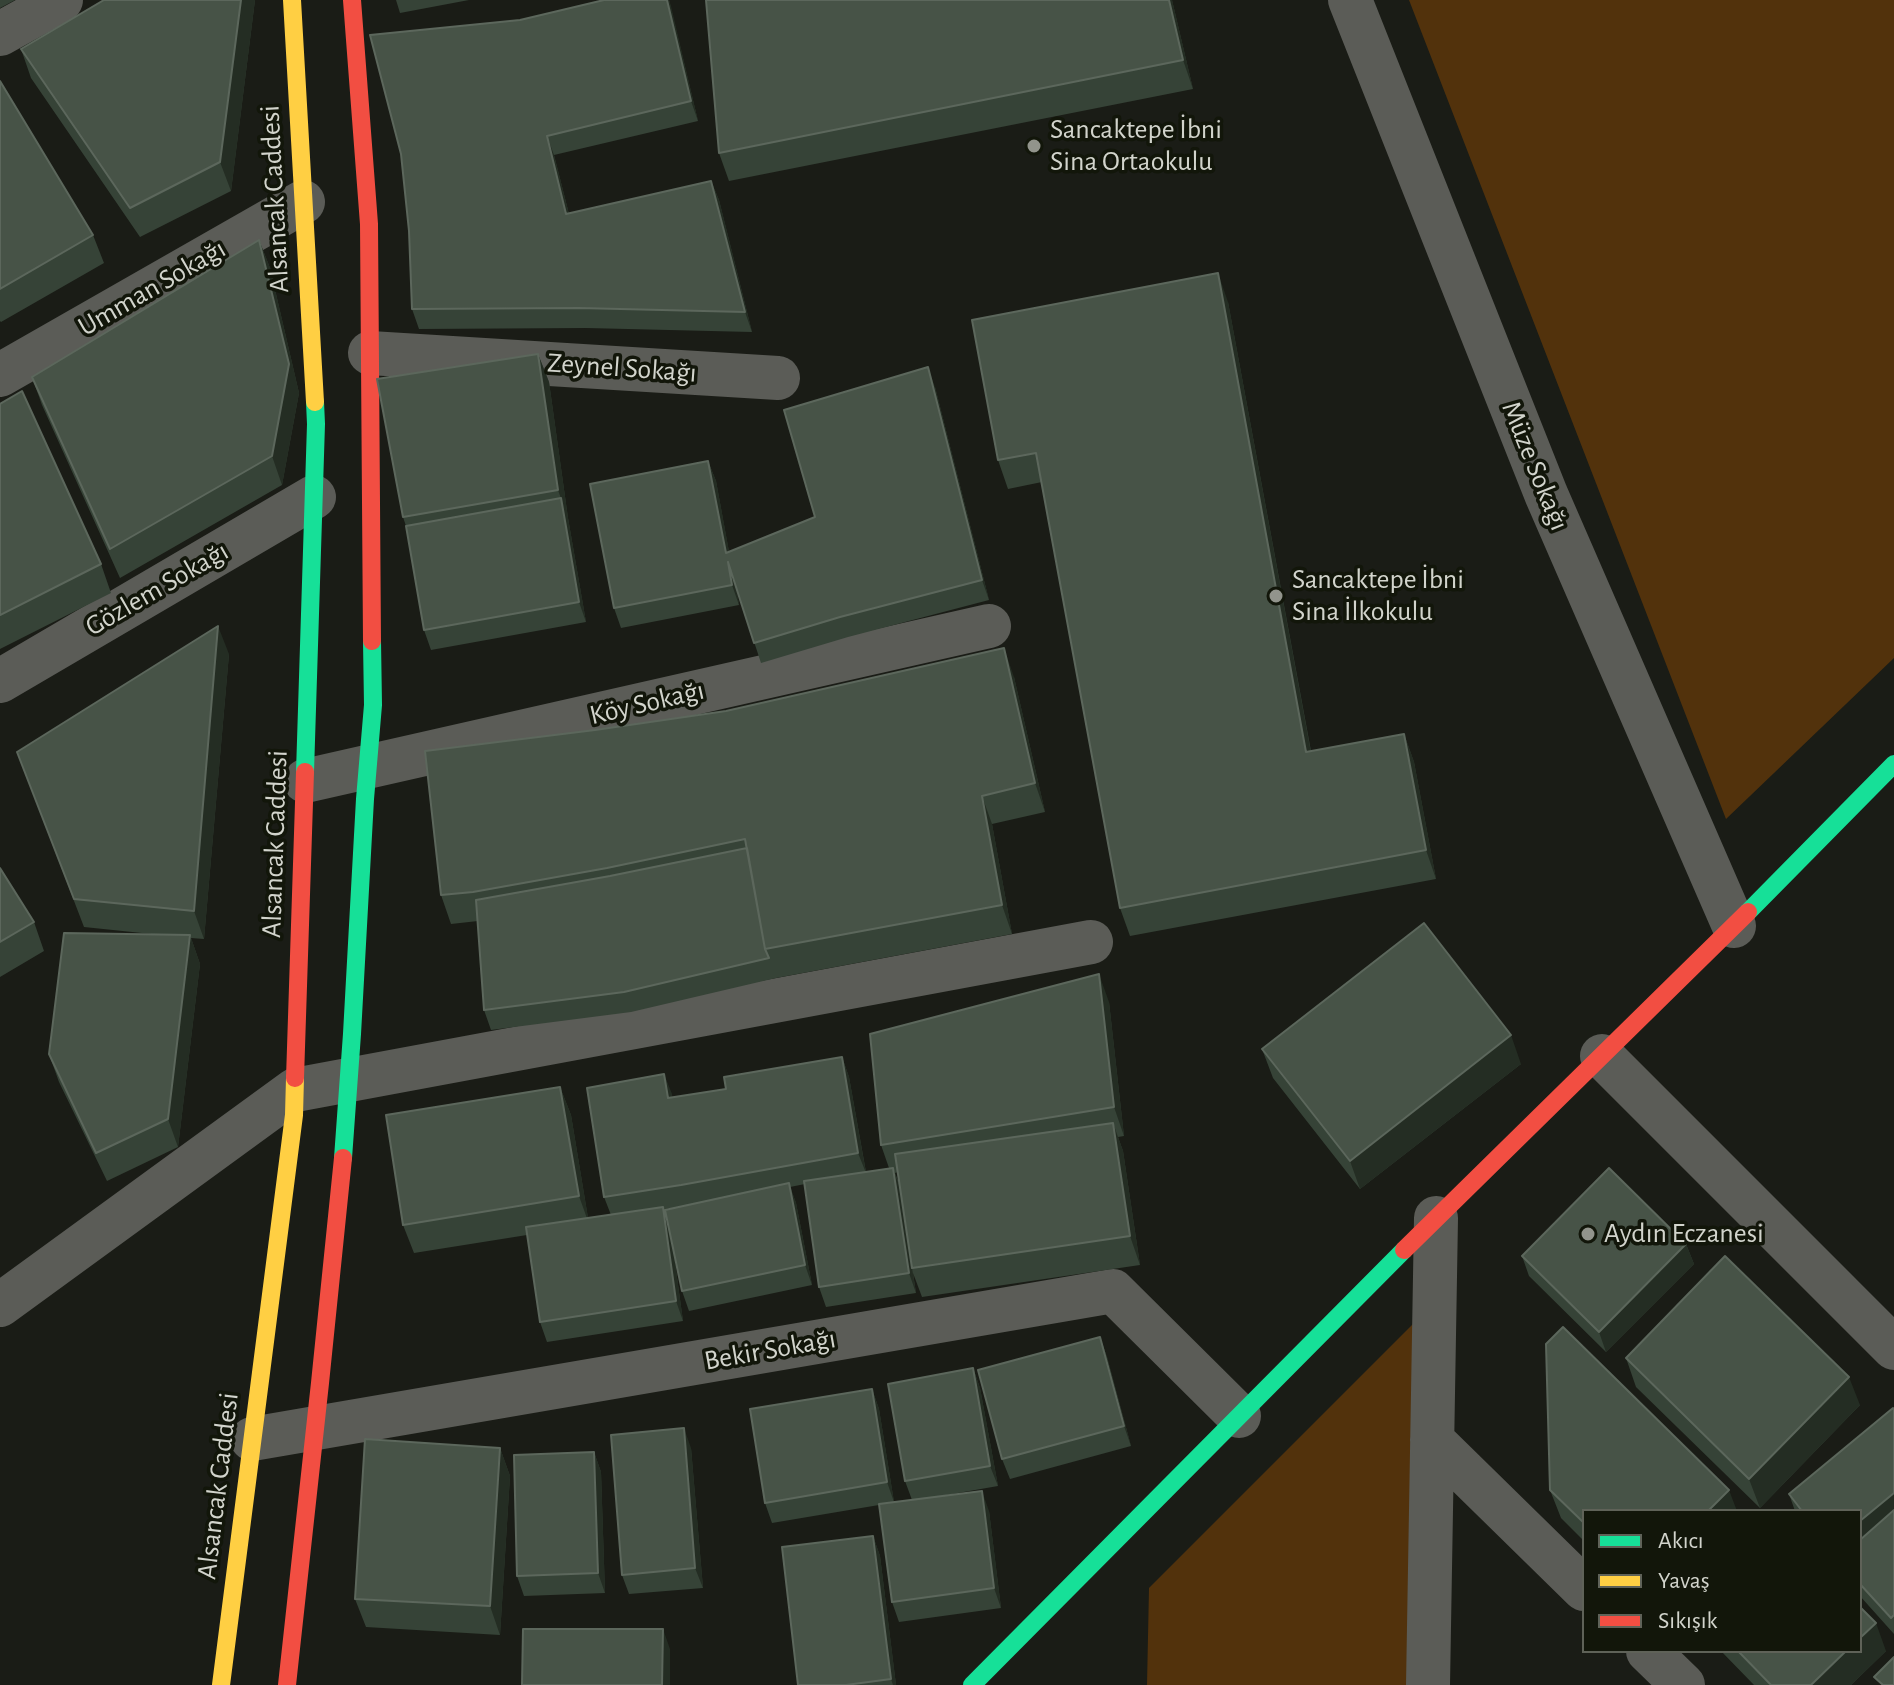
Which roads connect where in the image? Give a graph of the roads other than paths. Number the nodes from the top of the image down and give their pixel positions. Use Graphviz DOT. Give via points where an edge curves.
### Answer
graph roads {
  1 [pos="61,0"];
  2 [pos="292,0"];
  3 [pos="352,0"];
  4 [pos="1350,0"];
  5 [pos="0,34"];
  6 [pos="303,202"];
  7 [pos="370,353"];
  8 [pos="0,375"];
  9 [pos="778,378"];
  10 [pos="314,497"];
  11 [pos="989,626"];
  12 [pos="0,681"];
  13 [pos="1894,764"];
  14 [pos="366,767"];
  15 [pos="305,781"];
  16 [pos="1734,926"];
  17 [pos="1091,942"];
  18 [pos="1602,1056"];
  19 [pos="349,1080"];
  20 [pos="295,1090"];
  21 [pos="1436,1218"];
  22 [pos="0,1305"];
  23 [pos="1894,1348"];
  24 [pos="1239,1416"];
  25 [pos="315,1429"];
  26 [pos="252,1439"];
  27 [pos="1432,1440"];
  28 [pos="1582,1587"];
  29 [pos="1650,1653"];
  30 [pos="221,1685"];
  31 [pos="287,1685"];
  32 [pos="972,1685"];
  33 [pos="1428,1685"];
  34 [pos="1683,1685"];
  1 -- 5 [label="street"];
  2 -- 6 [label="street, Alsancak Caddesi"];
  3 -- 7 [label="street" via="369,224"];
  4 -- 16 [label="street, Müze Sokağı" via="1546,494"];
  6 -- 8 [label="street, Umman Sokağı"];
  6 -- 10 [label="street, Alsancak Caddesi" via="316,424"];
  7 -- 9 [label="street, Zeynel Sokağı"];
  7 -- 14 [label="street" via="373,705"];
  10 -- 12 [label="street, Gözlem Sokağı"];
  10 -- 15 [label="street, Alsancak Caddesi"];
  11 -- 14 [label="street, Köy Sokağı"];
  13 -- 16 [label="street"];
  14 -- 15 [label="street, Köy Sokağı"];
  14 -- 19 [label="street"];
  15 -- 20 [label="street, Alsancak Caddesi"];
  16 -- 18 [label="street"];
  17 -- 19 [label="street"];
  18 -- 21 [label="street"];
  18 -- 23 [label="street"];
  19 -- 20 [label="street"];
  19 -- 25 [label="street"];
  20 -- 22 [label="street"];
  20 -- 26 [label="street, Alsancak Caddesi"];
  21 -- 24 [label="street"];
  21 -- 27 [label="street"];
  24 -- 25 [label="street, Bekir Sokağı" via="1113,1291"];
  24 -- 32 [label="street"];
  25 -- 26 [label="street, Bekir Sokağı"];
  25 -- 31 [label="street"];
  26 -- 30 [label="street, Alsancak Caddesi"];
  27 -- 28 [label="street"];
  27 -- 33 [label="street"];
  29 -- 34 [label="street"];
}
